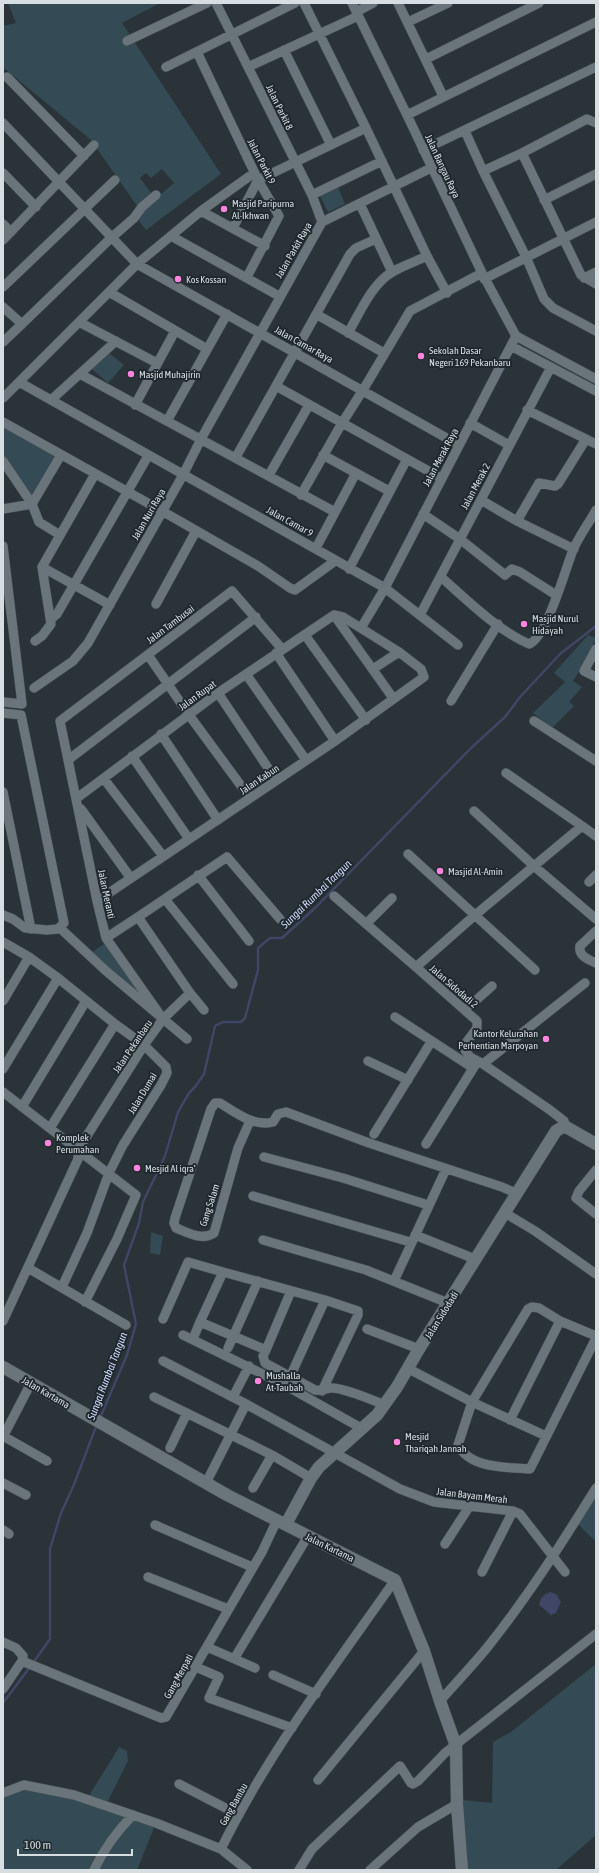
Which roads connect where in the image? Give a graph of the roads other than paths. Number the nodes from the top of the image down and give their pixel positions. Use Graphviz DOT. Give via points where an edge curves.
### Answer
graph roads {
  1 [pos="207,3"];
  2 [pos="216,3"];
  3 [pos="295,3"];
  4 [pos="304,3"];
  5 [pos="352,3"];
  6 [pos="373,3"];
  7 [pos="398,3"];
  8 [pos="448,3"];
  9 [pos="539,3"];
  10 [pos="357,14"];
  11 [pos="408,22"];
  12 [pos="596,22"];
  13 [pos="319,33"];
  14 [pos="233,34"];
  15 [pos="127,41"];
  16 [pos="284,50"];
  17 [pos="197,52"];
  18 [pos="426,59"];
  19 [pos="166,67"];
  20 [pos="248,67"];
  21 [pos="596,67"];
  22 [pos="8,77"];
  23 [pos="443,96"];
  24 [pos="407,115"];
  25 [pos="3,123"];
  26 [pos="596,123"];
  27 [pos="366,128"];
  28 [pos="465,131"];
  29 [pos="94,145"];
  30 [pos="331,145"];
  31 [pos="423,150"];
  32 [pos="522,153"];
  33 [pos="84,156"];
  34 [pos="382,161"];
  35 [pos="295,163"];
  36 [pos="431,168"];
  37 [pos="483,171"];
  38 [pos="3,173"];
  39 [pos="596,174"];
  40 [pos="256,177"];
  41 [pos="115,180"];
  42 [pos="59,181"];
  43 [pos="395,187"];
  44 [pos="156,195"];
  45 [pos="312,195"];
  46 [pos="544,200"];
  47 [pos="360,204"];
  48 [pos="36,207"];
  49 [pos="83,208"];
  50 [pos="201,211"];
  51 [pos="322,222"];
  52 [pos="596,222"];
  53 [pos="3,224"];
  54 [pos="233,228"];
  55 [pos="11,232"];
  56 [pos="171,236"];
  57 [pos="110,238"];
  58 [pos="376,239"];
  59 [pos="3,240"];
  60 [pos="563,240"];
  61 [pos="265,246"];
  62 [pos="427,256"];
  63 [pos="526,257"];
  64 [pos="137,264"];
  65 [pos="392,272"];
  66 [pos="596,272"];
  67 [pos="483,276"];
  68 [pos="247,277"];
  69 [pos="584,278"];
  70 [pos="596,284"];
  71 [pos="3,287"];
  72 [pos="109,292"];
  73 [pos="446,292"];
  74 [pos="279,296"];
  75 [pos="3,307"];
  76 [pos="227,314"];
  77 [pos="316,314"];
  78 [pos="79,322"];
  79 [pos="22,324"];
  80 [pos="595,328"];
  81 [pos="175,331"];
  82 [pos="260,332"];
  83 [pos="348,333"];
  84 [pos="516,336"];
  85 [pos="116,341"];
  86 [pos="3,342"];
  87 [pos="511,346"];
  88 [pos="207,349"];
  89 [pos="294,350"];
  90 [pos="384,353"];
  91 [pos="157,363"];
  92 [pos="550,367"];
  93 [pos="80,374"];
  94 [pos="596,379"];
  95 [pos="19,382"];
  96 [pos="276,386"];
  97 [pos="363,390"];
  98 [pos="596,391"];
  99 [pos="3,398"];
  100 [pos="52,400"];
  101 [pos="135,405"];
  102 [pos="309,405"];
  103 [pos="527,410"];
  104 [pos="167,421"];
  105 [pos="3,422"];
  106 [pos="342,423"];
  107 [pos="470,423"];
  108 [pos="201,439"];
  109 [pos="586,439"];
  110 [pos="459,444"];
  111 [pos="596,444"];
  112 [pos="509,445"];
  113 [pos="62,455"];
  114 [pos="323,455"];
  115 [pos="148,456"];
  116 [pos="236,457"];
  117 [pos="407,460"];
  118 [pos="3,461"];
  119 [pos="356,473"];
  120 [pos="94,474"];
  121 [pos="183,475"];
  122 [pos="269,476"];
  123 [pos="441,478"];
  124 [pos="389,491"];
  125 [pos="128,492"];
  126 [pos="301,495"];
  127 [pos="481,500"];
  128 [pos="32,504"];
  129 [pos="3,509"];
  130 [pos="596,510"];
  131 [pos="162,511"];
  132 [pos="335,512"];
  133 [pos="422,514"];
  134 [pos="516,521"];
  135 [pos="196,531"];
  136 [pos="60,535"];
  137 [pos="460,539"];
  138 [pos="3,546"];
  139 [pos="316,548"];
  140 [pos="574,549"];
  141 [pos="335,561"];
  142 [pos="42,567"];
  143 [pos="348,569"];
  144 [pos="441,577"];
  145 [pos="75,585"];
  146 [pos="385,588"];
  147 [pos="556,596"];
  148 [pos="156,604"];
  149 [pos="110,605"];
  150 [pos="334,615"];
  151 [pos="420,615"];
  152 [pos="256,618"];
  153 [pos="51,619"];
  154 [pos="498,624"];
  155 [pos="361,628"];
  156 [pos="305,635"];
  157 [pos="34,641"];
  158 [pos="458,645"];
  159 [pos="596,649"];
  160 [pos="279,651"];
  161 [pos="399,652"];
  162 [pos="148,654"];
  163 [pos="373,669"];
  164 [pos="246,674"];
  165 [pos="596,677"];
  166 [pos="168,685"];
  167 [pos="34,688"];
  168 [pos="218,693"];
  169 [pos="393,698"];
  170 [pos="451,701"];
  171 [pos="3,702"];
  172 [pos="3,713"];
  173 [pos="189,715"];
  174 [pos="366,720"];
  175 [pos="60,721"];
  176 [pos="534,721"];
  177 [pos="161,734"];
  178 [pos="335,741"];
  179 [pos="132,756"];
  180 [pos="68,760"];
  181 [pos="306,760"];
  182 [pos="596,761"];
  183 [pos="506,773"];
  184 [pos="104,779"];
  185 [pos="276,780"];
  186 [pos="3,792"];
  187 [pos="250,798"];
  188 [pos="78,802"];
  189 [pos="474,811"];
  190 [pos="218,820"];
  191 [pos="582,826"];
  192 [pos="596,836"];
  193 [pos="189,839"];
  194 [pos="408,854"];
  195 [pos="163,856"];
  196 [pos="534,866"];
  197 [pos="198,875"];
  198 [pos="596,875"];
  199 [pos="130,877"];
  200 [pos="589,882"];
  201 [pos="334,896"];
  202 [pos="392,898"];
  203 [pos="165,899"];
  204 [pos="97,901"];
  205 [pos="3,916"];
  206 [pos="474,916"];
  207 [pos="138,917"];
  208 [pos="280,919"];
  209 [pos="596,919"];
  210 [pos="366,924"];
  211 [pos="60,928"];
  212 [pos="31,929"];
  213 [pos="596,930"];
  214 [pos="106,938"];
  215 [pos="249,941"];
  216 [pos="3,942"];
  217 [pos="29,957"];
  218 [pos="596,963"];
  219 [pos="416,967"];
  220 [pos="535,970"];
  221 [pos="58,978"];
  222 [pos="585,983"];
  223 [pos="233,984"];
  224 [pos="492,986"];
  225 [pos="190,993"];
  226 [pos="3,1001"];
  227 [pos="86,1001"];
  228 [pos="204,1010"];
  229 [pos="465,1010"];
  230 [pos="395,1017"];
  231 [pos="163,1019"];
  232 [pos="115,1024"];
  233 [pos="188,1038"];
  234 [pos="431,1042"];
  235 [pos="144,1045"];
  236 [pos="368,1061"];
  237 [pos="478,1065"];
  238 [pos="3,1069"];
  239 [pos="408,1080"];
  240 [pos="3,1092"];
  241 [pos="22,1107"];
  242 [pos="250,1121"];
  243 [pos="566,1127"];
  244 [pos="50,1128"];
  245 [pos="374,1134"];
  246 [pos="426,1144"];
  247 [pos="596,1144"];
  248 [pos="78,1150"];
  249 [pos="264,1157"];
  250 [pos="446,1169"];
  251 [pos="596,1170"];
  252 [pos="108,1173"];
  253 [pos="518,1194"];
  254 [pos="253,1196"];
  255 [pos="428,1205"];
  256 [pos="505,1213"];
  257 [pos="596,1214"];
  258 [pos="413,1239"];
  259 [pos="263,1240"];
  260 [pos="475,1259"];
  261 [pos="28,1268"];
  262 [pos="223,1272"];
  263 [pos="596,1274"];
  264 [pos="394,1280"];
  265 [pos="258,1281"];
  266 [pos="62,1287"];
  267 [pos="291,1291"];
  268 [pos="325,1300"];
  269 [pos="85,1302"];
  270 [pos="448,1303"];
  271 [pos="163,1319"];
  272 [pos="3,1320"];
  273 [pos="560,1320"];
  274 [pos="200,1322"];
  275 [pos="126,1325"];
  276 [pos="367,1329"];
  277 [pos="195,1334"];
  278 [pos="183,1335"];
  279 [pos="234,1336"];
  280 [pos="596,1337"];
  281 [pos="228,1348"];
  282 [pos="419,1349"];
  283 [pos="266,1350"];
  284 [pos="163,1360"];
  285 [pos="249,1366"];
  286 [pos="3,1367"];
  287 [pos="408,1369"];
  288 [pos="290,1377"];
  289 [pos="31,1383"];
  290 [pos="322,1391"];
  291 [pos="154,1397"];
  292 [pos="233,1397"];
  293 [pos="472,1402"];
  294 [pos="246,1404"];
  295 [pos="385,1405"];
  296 [pos="187,1413"];
  297 [pos="510,1420"];
  298 [pos="361,1428"];
  299 [pos="230,1435"];
  300 [pos="3,1436"];
  301 [pos="546,1436"];
  302 [pos="170,1448"];
  303 [pos="335,1452"];
  304 [pos="272,1455"];
  305 [pos="48,1461"];
  306 [pos="311,1478"];
  307 [pos="3,1483"];
  308 [pos="206,1483"];
  309 [pos="253,1488"];
  310 [pos="596,1488"];
  311 [pos="26,1495"];
  312 [pos="470,1507"];
  313 [pos="513,1511"];
  314 [pos="282,1522"];
  315 [pos="155,1525"];
  316 [pos="308,1536"];
  317 [pos="445,1544"];
  318 [pos="553,1557"];
  319 [pos="252,1567"];
  320 [pos="482,1572"];
  321 [pos="565,1572"];
  322 [pos="148,1577"];
  323 [pos="395,1580"];
  324 [pos="228,1609"];
  325 [pos="596,1634"];
  326 [pos="3,1642"];
  327 [pos="206,1647"];
  328 [pos="424,1651"];
  329 [pos="237,1654"];
  330 [pos="28,1663"];
  331 [pos="196,1667"];
  332 [pos="255,1668"];
  333 [pos="273,1675"];
  334 [pos="3,1689"];
  335 [pos="316,1694"];
  336 [pos="440,1701"];
  337 [pos="292,1728"];
  338 [pos="456,1746"];
  339 [pos="318,1780"];
  340 [pos="179,1784"];
  341 [pos="3,1793"];
  342 [pos="457,1804"];
  343 [pos="134,1815"];
  344 [pos="239,1815"];
  345 [pos="221,1849"];
  346 [pos="94,1870"];
  347 [pos="247,1870"];
  348 [pos="299,1870"];
  349 [pos="370,1870"];
  350 [pos="462,1870"];
  1 -- 15 [label="street"];
  2 -- 14 [label="street, Jalan Parkit 8"];
  3 -- 14 [label="street"];
  4 -- 13 [label="street"];
  5 -- 10 [label="street, Jalan Bangau Raya"];
  6 -- 10 [label="street"];
  7 -- 11 [label="street"];
  8 -- 11 [label="street"];
  9 -- 18 [label="street"];
  10 -- 13 [label="street"];
  10 -- 24 [label="street, Jalan Bangau Raya"];
  11 -- 18 [label="street"];
  12 -- 23 [label="street"];
  13 -- 16 [label="street"];
  13 -- 27 [label="street"];
  14 -- 17 [label="street"];
  14 -- 20 [label="street, Jalan Parkit 8"];
  16 -- 20 [label="street"];
  16 -- 30 [label="street"];
  17 -- 19 [label="street"];
  17 -- 40 [label="street, Jalan Parkit 9"];
  18 -- 23 [label="street"];
  20 -- 35 [label="street, Jalan Parkit 8"];
  21 -- 28 [label="street"];
  22 -- 33 [label="street"];
  23 -- 24 [label="street"];
  24 -- 31 [label="street, Jalan Bangau Raya"];
  25 -- 42 [label="street, Jalan Camar Raya"];
  26 -- 32 [label="street" via="587,118"];
  27 -- 30 [label="street"];
  27 -- 34 [label="street"];
  28 -- 31 [label="street"];
  28 -- 37 [label="street"];
  29 -- 33 [label="street"];
  30 -- 35 [label="street"];
  31 -- 36 [label="street, Jalan Bangau Raya"];
  32 -- 37 [label="street"];
  32 -- 46 [label="street"];
  33 -- 42 [label="street"];
  34 -- 43 [label="street"];
  34 -- 45 [label="street"];
  35 -- 40 [label="street"];
  35 -- 45 [label="street, Jalan Parkit 8"];
  36 -- 43 [label="street, Jalan Parkit Raya"];
  36 -- 67 [label="street, Jalan Bangau Raya"];
  37 -- 63 [label="street"];
  38 -- 48 [label="street"];
  39 -- 46 [label="street"];
  40 -- 50 [label="street"];
  40 -- 54 [label="street"];
  40 -- 61 [label="street, Jalan Parkit 9" via="279,217"];
  41 -- 49 [label="street"];
  42 -- 48 [label="street"];
  42 -- 49 [label="street, Jalan Camar Raya"];
  43 -- 47 [label="street, Jalan Parkit Raya"];
  43 -- 62 [label="street"];
  44 -- 57 [label="street"];
  45 -- 51 [label="street, Jalan Parkit 8"];
  46 -- 60 [label="street"];
  47 -- 51 [label="street, Jalan Parkit Raya"];
  47 -- 58 [label="street"];
  48 -- 55 [label="street"];
  49 -- 57 [label="street, Jalan Camar Raya"];
  49 -- 71 [label="street"];
  50 -- 54 [label="street"];
  50 -- 56 [label="street"];
  51 -- 74 [label="street, Jalan Parkit Raya"];
  52 -- 60 [label="street"];
  53 -- 55 [label="street"];
  54 -- 61 [label="street"];
  55 -- 59 [label="street"];
  56 -- 64 [label="street"];
  56 -- 68 [label="street"];
  57 -- 64 [label="street, Jalan Camar Raya"];
  57 -- 79 [label="street"];
  58 -- 65 [label="street"];
  58 -- 77 [label="street" via="352,250"];
  60 -- 63 [label="street"];
  60 -- 69 [label="street"];
  61 -- 68 [label="street, Jalan Parkit 9"];
  62 -- 65 [label="street"];
  62 -- 73 [label="street"];
  63 -- 67 [label="street"];
  63 -- 80 [label="street" via="547,304"];
  64 -- 72 [label="street"];
  64 -- 76 [label="street, Jalan Camar Raya"];
  65 -- 83 [label="street" via="376,286"];
  66 -- 69 [label="street"];
  67 -- 73 [label="street"];
  67 -- 84 [label="street, Jalan Bangau Raya"];
  68 -- 74 [label="street"];
  69 -- 70 [label="street"];
  72 -- 78 [label="street"];
  72 -- 81 [label="street"];
  73 -- 90 [label="street" via="410,310"];
  74 -- 82 [label="street, Jalan Parkit Raya"];
  75 -- 79 [label="street"];
  76 -- 82 [label="street, Jalan Camar Raya"];
  76 -- 88 [label="street"];
  77 -- 83 [label="street"];
  77 -- 89 [label="street"];
  78 -- 85 [label="street"];
  78 -- 95 [label="street"];
  79 -- 86 [label="street"];
  81 -- 88 [label="street"];
  81 -- 91 [label="street"];
  82 -- 89 [label="street, Jalan Camar Raya"];
  82 -- 108 [label="street, Jalan Nuri Raya"];
  83 -- 90 [label="street"];
  84 -- 87 [label="street, Jalan Merak Raya"];
  84 -- 94 [label="street"];
  85 -- 91 [label="street"];
  85 -- 93 [label="street"];
  87 -- 92 [label="street"];
  87 -- 107 [label="street, Jalan Merak Raya"];
  88 -- 104 [label="street"];
  89 -- 96 [label="street"];
  89 -- 97 [label="street, Jalan Camar Raya"];
  90 -- 97 [label="street"];
  91 -- 101 [label="street"];
  92 -- 98 [label="street"];
  92 -- 103 [label="street, Jalan Merak 2"];
  93 -- 100 [label="street"];
  93 -- 101 [label="street"];
  95 -- 99 [label="street"];
  95 -- 100 [label="street, Jalan Camar 9"];
  96 -- 102 [label="street"];
  96 -- 116 [label="street"];
  97 -- 106 [label="street"];
  97 -- 110 [label="street, Jalan Camar Raya"];
  100 -- 115 [label="street, Jalan Camar 9"];
  101 -- 104 [label="street"];
  102 -- 106 [label="street"];
  102 -- 122 [label="street"];
  103 -- 109 [label="street"];
  103 -- 112 [label="street, Jalan Merak 2"];
  104 -- 108 [label="street"];
  105 -- 113 [label="street"];
  106 -- 114 [label="street"];
  106 -- 117 [label="street"];
  107 -- 110 [label="street, Jalan Merak Raya"];
  107 -- 112 [label="street"];
  108 -- 116 [label="street"];
  108 -- 121 [label="street, Jalan Nuri Raya"];
  109 -- 111 [label="street"];
  109 -- 134 [label="street" via="558,484 538,484"];
  110 -- 123 [label="street, Jalan Merak Raya"];
  112 -- 127 [label="street, Jalan Merak 2"];
  113 -- 120 [label="street"];
  113 -- 128 [label="street"];
  114 -- 119 [label="street"];
  114 -- 126 [label="street"];
  115 -- 121 [label="street, Jalan Camar 9"];
  115 -- 125 [label="street"];
  116 -- 122 [label="street"];
  117 -- 123 [label="street"];
  117 -- 124 [label="street"];
  118 -- 128 [label="street"];
  119 -- 124 [label="street"];
  119 -- 132 [label="street"];
  120 -- 125 [label="street"];
  120 -- 136 [label="street"];
  121 -- 131 [label="street, Jalan Nuri Raya"];
  121 -- 139 [label="street, Jalan Camar 9"];
  122 -- 126 [label="street"];
  123 -- 133 [label="street, Jalan Merak Raya"];
  124 -- 143 [label="street"];
  125 -- 131 [label="street"];
  125 -- 145 [label="street"];
  126 -- 132 [label="street"];
  127 -- 134 [label="street"];
  127 -- 137 [label="street, Jalan Merak 2"];
  128 -- 129 [label="street"];
  128 -- 136 [label="street" via="39,522"];
  130 -- 140 [label="street"];
  131 -- 135 [label="street"];
  131 -- 149 [label="street, Jalan Nuri Raya"];
  132 -- 139 [label="street"];
  133 -- 137 [label="street"];
  133 -- 146 [label="street, Jalan Merak Raya"];
  134 -- 140 [label="street"];
  135 -- 141 [label="street" via="295,590"];
  135 -- 148 [label="street"];
  136 -- 142 [label="street"];
  137 -- 144 [label="street, Jalan Merak 2"];
  137 -- 147 [label="street" via="505,575 512,569 520,572"];
  138 -- 171 [label="street" via="22,704"];
  139 -- 141 [label="street, Jalan Camar 9"];
  140 -- 147 [label="street"];
  141 -- 143 [label="street, Jalan Camar 9"];
  142 -- 145 [label="street"];
  142 -- 153 [label="street"];
  143 -- 146 [label="street, Jalan Camar 9"];
  144 -- 151 [label="street, Jalan Merak 2"];
  144 -- 154 [label="street"];
  145 -- 149 [label="street"];
  145 -- 153 [label="street" via="57,614"];
  146 -- 151 [label="street, Jalan Camar 9"];
  146 -- 155 [label="street, Jalan Merak Raya"];
  147 -- 154 [label="street" via="541,632 534,642 529,644 520,640"];
  149 -- 167 [label="street, Jalan Nuri Raya" via="81,654"];
  150 -- 155 [label="street" via="343,617"];
  150 -- 156 [label="street, Jalan Rupat"];
  150 -- 163 [label="street"];
  151 -- 158 [label="street, Jalan Camar 9"];
  152 -- 160 [label="street, Jalan Tambusai"];
  152 -- 162 [label="street, Jalan Tambusai" via="232,591"];
  152 -- 166 [label="street"];
  153 -- 157 [label="street" via="48,630"];
  154 -- 170 [label="street"];
  155 -- 161 [label="street"];
  156 -- 160 [label="street, Jalan Rupat"];
  156 -- 174 [label="street"];
  159 -- 165 [label="street" via="584,671"];
  160 -- 164 [label="street, Jalan Rupat"];
  160 -- 178 [label="street, Jalan Tambusai"];
  161 -- 163 [label="street"];
  161 -- 169 [label="street, Jalan Kabun" via="421,669 424,677"];
  162 -- 166 [label="street"];
  162 -- 175 [label="street, Jalan Tambusai"];
  163 -- 169 [label="street"];
  164 -- 168 [label="street, Jalan Rupat"];
  164 -- 181 [label="street"];
  166 -- 173 [label="street"];
  166 -- 180 [label="street"];
  168 -- 173 [label="street, Jalan Rupat"];
  168 -- 185 [label="street"];
  169 -- 174 [label="street, Jalan Kabun"];
  172 -- 211 [label="street" via="21,715 64,916 64,923"];
  173 -- 177 [label="street, Jalan Rupat"];
  173 -- 187 [label="street"];
  174 -- 178 [label="street, Jalan Kabun"];
  175 -- 180 [label="street, Jalan Meranti"];
  176 -- 182 [label="street"];
  177 -- 179 [label="street, Jalan Rupat"];
  177 -- 190 [label="street"];
  178 -- 181 [label="street, Jalan Kabun"];
  179 -- 184 [label="street, Jalan Rupat"];
  179 -- 193 [label="street"];
  180 -- 188 [label="street, Jalan Meranti"];
  181 -- 185 [label="street, Jalan Kabun"];
  183 -- 191 [label="street"];
  184 -- 188 [label="street, Jalan Rupat"];
  184 -- 195 [label="street"];
  185 -- 187 [label="street, Jalan Kabun"];
  186 -- 212 [label="street"];
  187 -- 190 [label="street, Jalan Kabun"];
  188 -- 199 [label="street"];
  188 -- 204 [label="street, Jalan Meranti"];
  189 -- 196 [label="street"];
  190 -- 193 [label="street, Jalan Kabun"];
  191 -- 192 [label="street"];
  191 -- 196 [label="street, Jalan Sidodadi 2"];
  193 -- 195 [label="street, Jalan Kabun"];
  194 -- 206 [label="street"];
  195 -- 199 [label="street, Jalan Kabun"];
  196 -- 206 [label="street, Jalan Sidodadi 2"];
  196 -- 209 [label="street"];
  197 -- 203 [label="street"];
  197 -- 208 [label="street" via="227,857"];
  197 -- 215 [label="street"];
  198 -- 200 [label="street"];
  199 -- 204 [label="street, Jalan Kabun"];
  201 -- 210 [label="street"];
  202 -- 210 [label="street"];
  203 -- 207 [label="street"];
  203 -- 223 [label="street"];
  204 -- 214 [label="street, Jalan Meranti"];
  205 -- 212 [label="street"];
  206 -- 219 [label="street, Jalan Sidodadi 2"];
  206 -- 220 [label="street"];
  207 -- 214 [label="street"];
  207 -- 225 [label="street"];
  210 -- 219 [label="street"];
  211 -- 212 [label="street"];
  211 -- 231 [label="street, Jalan Pekanbaru"];
  213 -- 218 [label="street" via="579,950"];
  214 -- 231 [label="street, Jalan Meranti"];
  216 -- 217 [label="street, Jalan Dumai"];
  217 -- 221 [label="street, Jalan Dumai"];
  217 -- 226 [label="street"];
  219 -- 229 [label="street, Jalan Sidodadi 2"];
  221 -- 227 [label="street, Jalan Dumai"];
  221 -- 238 [label="street"];
  222 -- 237 [label="street"];
  224 -- 229 [label="street"];
  225 -- 228 [label="street"];
  225 -- 231 [label="street"];
  227 -- 232 [label="street, Jalan Dumai"];
  227 -- 241 [label="street"];
  229 -- 237 [label="street, Jalan Sidodadi 2" via="478,1025 463,1047"];
  230 -- 234 [label="street"];
  231 -- 233 [label="street"];
  231 -- 235 [label="street, Jalan Pekanbaru"];
  232 -- 235 [label="street, Jalan Dumai"];
  232 -- 244 [label="street"];
  234 -- 237 [label="street"];
  234 -- 239 [label="street"];
  235 -- 248 [label="street, Jalan Pekanbaru"];
  235 -- 252 [label="street, Jalan Dumai" via="166,1067 167,1073"];
  236 -- 239 [label="street"];
  237 -- 243 [label="street, Jalan Sidodadi 2" via="550,1110 564,1121"];
  237 -- 246 [label="street"];
  239 -- 245 [label="street"];
  240 -- 241 [label="street"];
  241 -- 244 [label="street"];
  242 -- 242 [label="street, Gang Salam" via="238,1148 214,1233 203,1238 176,1228 175,1218 215,1103 220,1103"];
  242 -- 250 [label="street, Gang Salam" via="273,1122 278,1114 286,1112"];
  243 -- 247 [label="main road"];
  243 -- 253 [label="main road, Jalan Sidodadi" via="556,1131"];
  244 -- 248 [label="street"];
  248 -- 252 [label="street"];
  248 -- 261 [label="street, Jalan Pekanbaru" via="78,1159"];
  249 -- 255 [label="street" via="343,1178"];
  250 -- 253 [label="street"];
  250 -- 255 [label="street"];
  251 -- 257 [label="street" via="576,1198"];
  252 -- 266 [label="street, Jalan Dumai" via="87,1233"];
  252 -- 269 [label="street" via="136,1195"];
  253 -- 256 [label="main road, Jalan Sidodadi"];
  254 -- 258 [label="street"];
  255 -- 258 [label="street"];
  256 -- 260 [label="main road, Jalan Sidodadi"];
  256 -- 263 [label="street"];
  258 -- 260 [label="street"];
  258 -- 264 [label="street"];
  259 -- 264 [label="street"];
  260 -- 270 [label="main road, Jalan Sidodadi"];
  261 -- 266 [label="street"];
  261 -- 272 [label="street, Jalan Pekanbaru"];
  262 -- 265 [label="street"];
  262 -- 271 [label="street" via="188,1262"];
  262 -- 274 [label="street"];
  264 -- 270 [label="street"];
  265 -- 267 [label="street"];
  265 -- 279 [label="street"];
  266 -- 269 [label="street"];
  267 -- 268 [label="street"];
  267 -- 283 [label="street"];
  268 -- 288 [label="street"];
  268 -- 290 [label="street" via="354,1308 358,1315"];
  269 -- 275 [label="street"];
  270 -- 282 [label="main road, Jalan Sidodadi"];
  273 -- 280 [label="street"];
  273 -- 293 [label="street" via="539,1308 528,1309"];
  273 -- 297 [label="street"];
  274 -- 277 [label="street"];
  274 -- 279 [label="street"];
  276 -- 282 [label="street"];
  278 -- 285 [label="street"];
  279 -- 281 [label="street"];
  279 -- 283 [label="street"];
  280 -- 301 [label="street"];
  282 -- 287 [label="main road, Jalan Sidodadi"];
  283 -- 288 [label="street" via="263,1356 265,1363"];
  284 -- 292 [label="street, Jalan Bayam Merah"];
  285 -- 292 [label="street"];
  285 -- 298 [label="street"];
  286 -- 289 [label="main road, Jalan Kartama"];
  287 -- 293 [label="street"];
  287 -- 295 [label="main road, Jalan Sidodadi"];
  288 -- 290 [label="street"];
  289 -- 300 [label="street"];
  289 -- 308 [label="main road, Jalan Kartama"];
  290 -- 295 [label="street" via="338,1389"];
  291 -- 296 [label="street"];
  292 -- 294 [label="street, Jalan Bayam Merah"];
  293 -- 297 [label="street"];
  293 -- 301 [label="street" via="458,1445 462,1452 478,1462 530,1469"];
  294 -- 299 [label="street"];
  294 -- 303 [label="street, Jalan Bayam Merah"];
  295 -- 298 [label="main road, Jalan Sidodadi"];
  296 -- 299 [label="street"];
  296 -- 302 [label="street"];
  297 -- 301 [label="street"];
  298 -- 303 [label="main road, Jalan Sidodadi"];
  299 -- 304 [label="street"];
  299 -- 308 [label="street"];
  300 -- 305 [label="street"];
  303 -- 306 [label="main road, Jalan Sidodadi"];
  303 -- 312 [label="street, Jalan Bayam Merah" via="400,1489 434,1502"];
  304 -- 306 [label="street"];
  304 -- 309 [label="street"];
  306 -- 314 [label="main road, Jalan Sidodadi"];
  307 -- 311 [label="street"];
  308 -- 314 [label="main road, Jalan Kartama"];
  310 -- 318 [label="street"];
  312 -- 313 [label="street, Jalan Bayam Merah"];
  312 -- 317 [label="street"];
  313 -- 318 [label="street, Jalan Bayam Merah" via="522,1516"];
  313 -- 320 [label="street"];
  314 -- 316 [label="main road, Jalan Kartama"];
  314 -- 319 [label="street, Gang Merpati"];
  315 -- 319 [label="street"];
  316 -- 323 [label="main road, Jalan Kartama"];
  316 -- 329 [label="street"];
  318 -- 321 [label="street, Jalan Bayam Merah"];
  318 -- 336 [label="street" via="486,1649"];
  319 -- 324 [label="street, Gang Merpati"];
  322 -- 324 [label="street"];
  323 -- 328 [label="main road"];
  323 -- 335 [label="street, Gang Bambu"];
  324 -- 327 [label="street, Gang Merpati"];
  325 -- 338 [label="street"];
  326 -- 330 [label="street" via="20,1652"];
  327 -- 331 [label="street, Gang Merpati"];
  327 -- 332 [label="street"];
  328 -- 336 [label="main road"];
  328 -- 339 [label="street"];
  330 -- 331 [label="street, Gang Merpati" via="161,1718 169,1714"];
  330 -- 334 [label="street"];
  331 -- 337 [label="street" via="219,1677 209,1698"];
  333 -- 335 [label="street"];
  335 -- 337 [label="street, Gang Bambu"];
  336 -- 338 [label="main road"];
  337 -- 344 [label="street, Gang Bambu"];
  338 -- 342 [label="main road"];
  338 -- 348 [label="street" via="412,1784 400,1766 312,1849"];
  340 -- 344 [label="street"];
  341 -- 343 [label="street" via="24,1785 51,1789"];
  342 -- 349 [label="street" via="418,1827"];
  342 -- 350 [label="main road"];
  343 -- 345 [label="street"];
  343 -- 346 [label="street" via="119,1829"];
  344 -- 345 [label="street, Gang Bambu"];
  345 -- 347 [label="street"];
}
